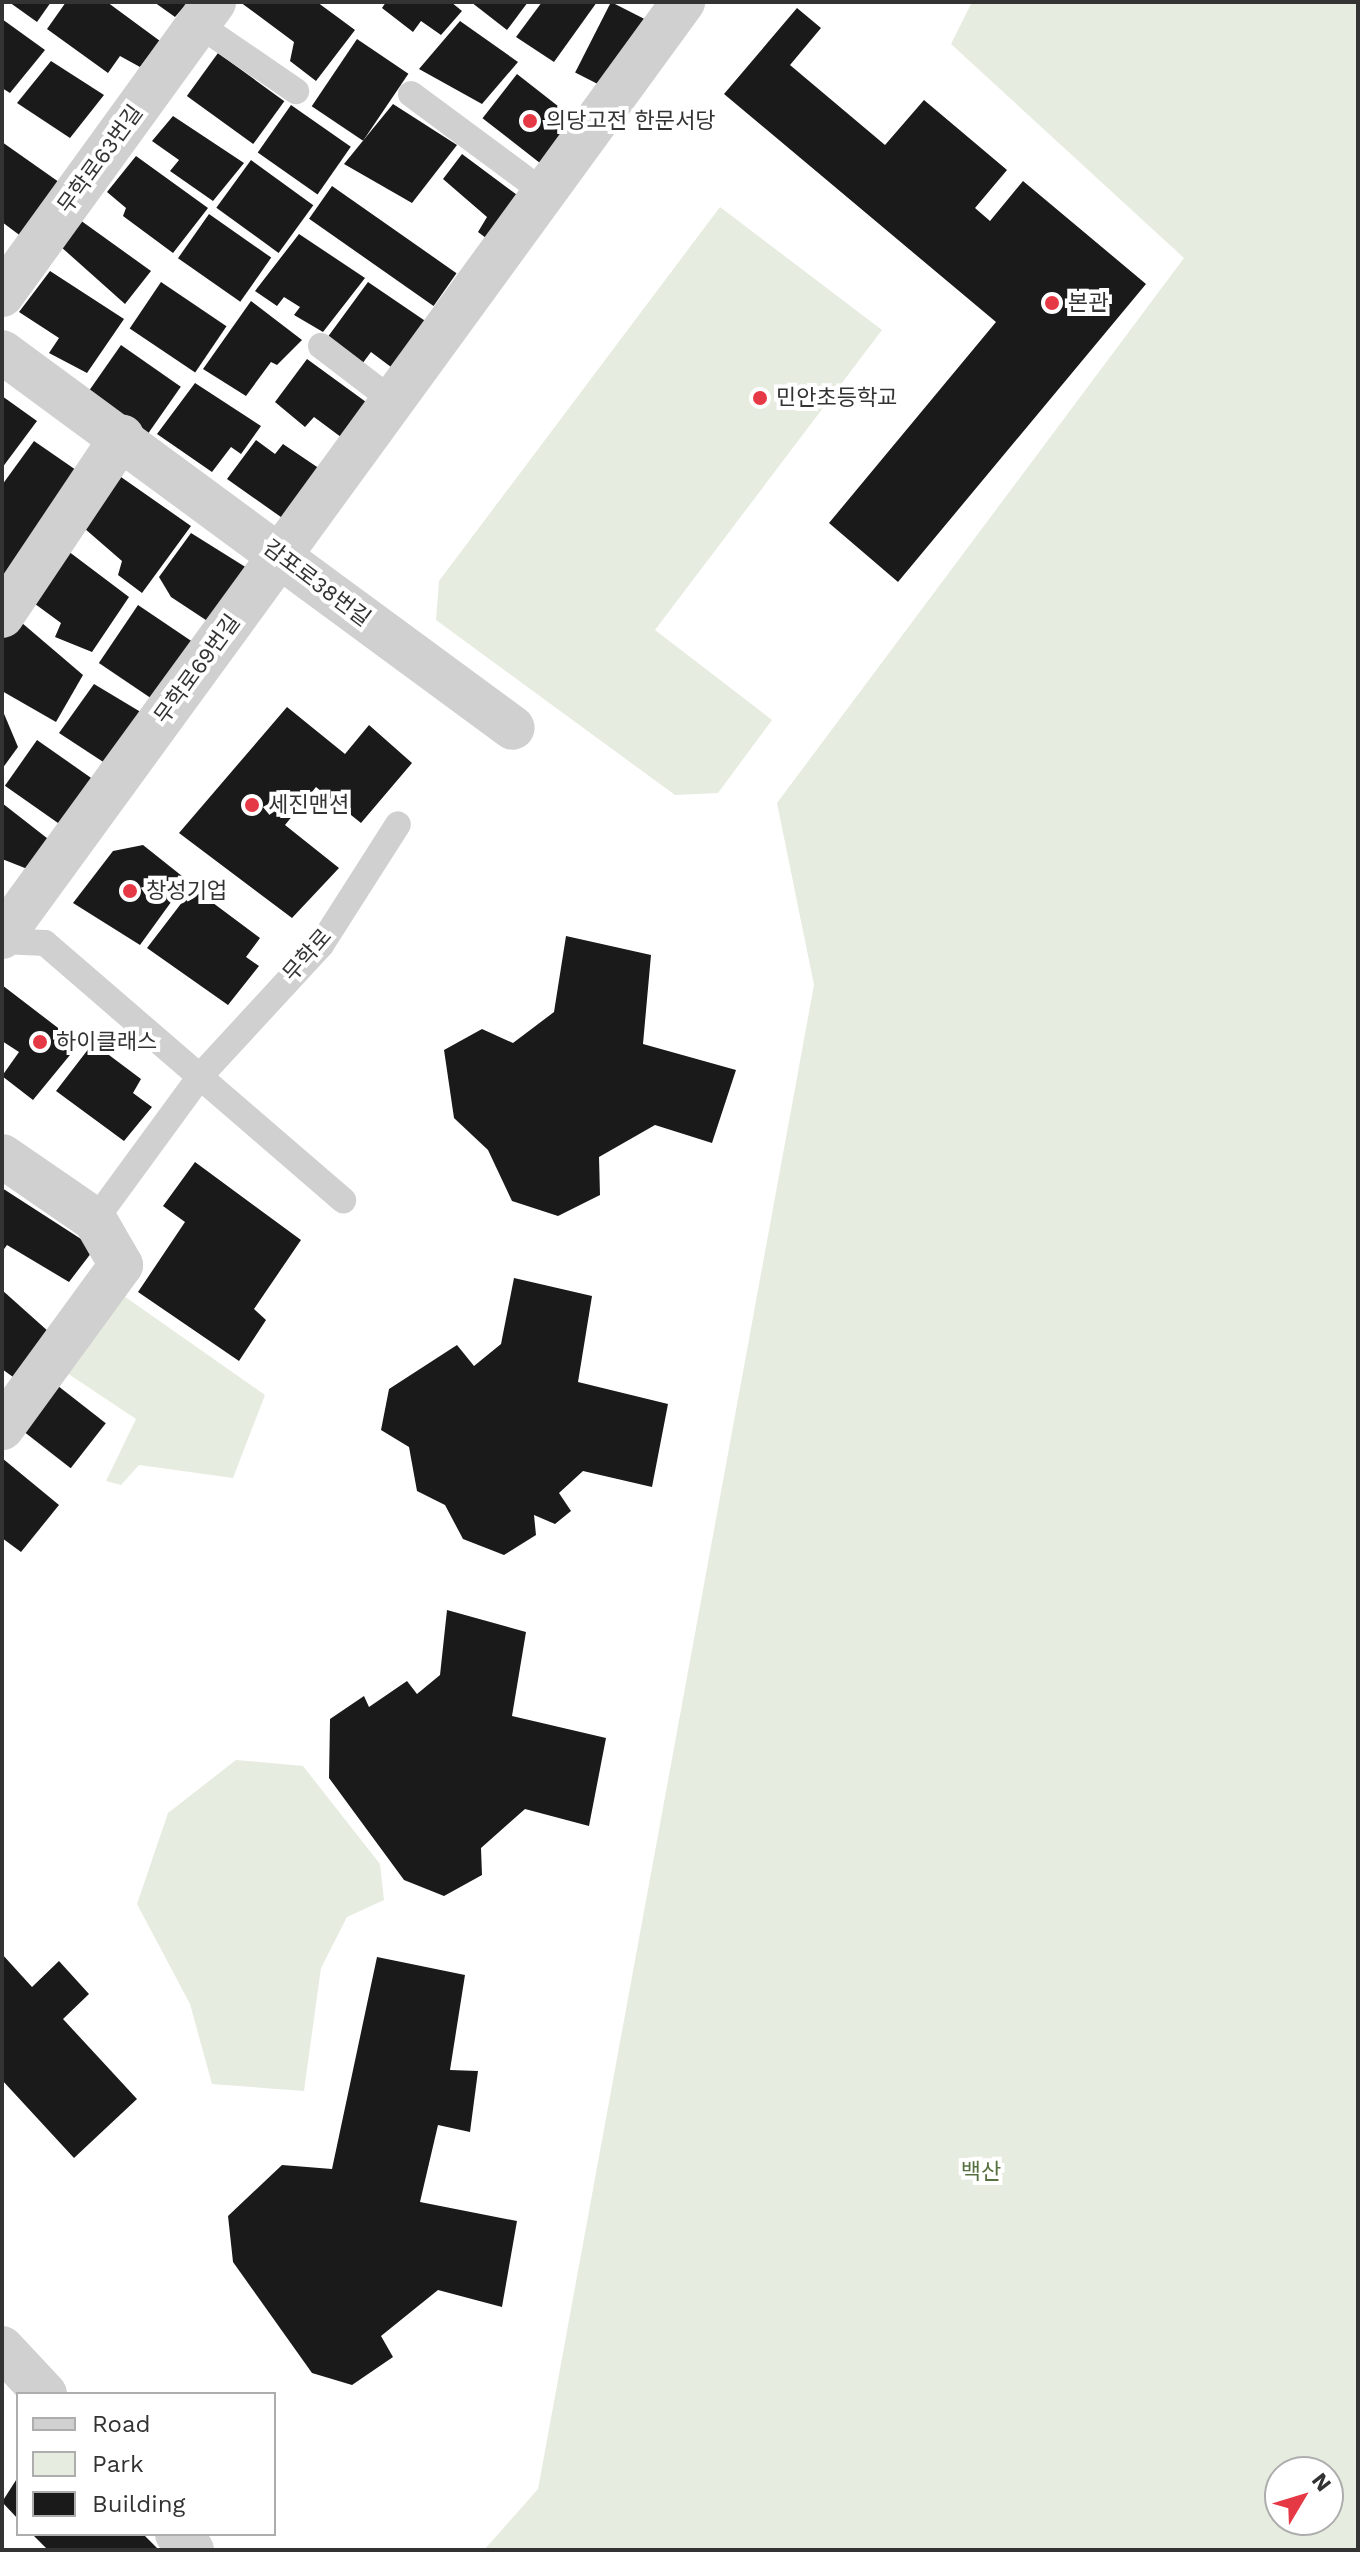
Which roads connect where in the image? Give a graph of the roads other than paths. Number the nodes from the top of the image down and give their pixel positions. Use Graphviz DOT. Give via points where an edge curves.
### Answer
graph roads {
  1 [pos="678,4"];
  2 [pos="206,13"];
  3 [pos="296,91"];
  4 [pos="411,94"];
  5 [pos="545,193"];
  6 [pos="2,295"];
  7 [pos="321,346"];
  8 [pos="2,352"];
  9 [pos="393,401"];
  10 [pos="122,437"];
  11 [pos="280,555"];
  12 [pos="2,616"];
  13 [pos="513,728"];
  14 [pos="398,824"];
  15 [pos="2,939"];
  16 [pos="202,1074"];
  17 [pos="2,1156"];
  18 [pos="343,1200"];
  19 [pos="95,1220"];
  20 [pos="2,1428"];
  21 [pos="2,2348"];
  22 [pos="43,2392"];
  1 -- 5 [label="street, 무학로69번길"];
  2 -- 3 [label="lane, 무학로63번길"];
  2 -- 6 [label="street, 무학로63번길"];
  4 -- 5 [label="lane"];
  5 -- 9 [label="street, 무학로69번길"];
  7 -- 9 [label="lane"];
  8 -- 10 [label="street, 감포로38번길"];
  9 -- 11 [label="street, 무학로69번길"];
  10 -- 11 [label="street, 감포로38번길"];
  10 -- 12 [label="street"];
  11 -- 13 [label="street, 감포로38번길"];
  11 -- 15 [label="street, 무학로69번길"];
  14 -- 16 [label="lane, 무학로" via="321,945"];
  15 -- 16 [label="lane" via="45,943"];
  16 -- 18 [label="lane"];
  16 -- 19 [label="lane, 무학로"];
  17 -- 19 [label="street"];
  19 -- 20 [label="street" via="121,1265"];
  21 -- 22 [label="street"];
}
